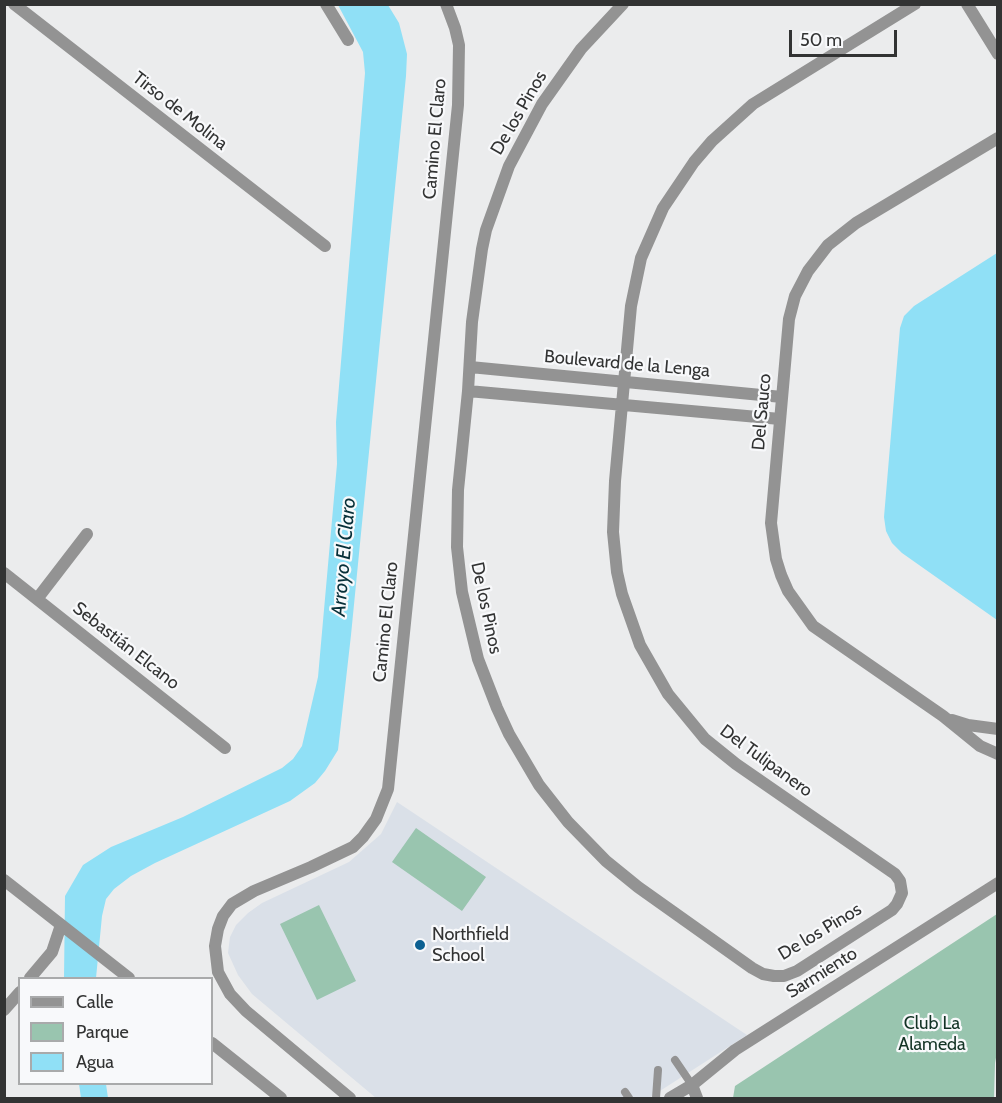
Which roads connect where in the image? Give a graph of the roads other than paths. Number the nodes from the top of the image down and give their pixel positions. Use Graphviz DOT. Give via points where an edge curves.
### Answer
graph roads {
  1 [pos="14,4"];
  2 [pos="326,4"];
  3 [pos="446,4"];
  4 [pos="623,4"];
  5 [pos="915,4"];
  6 [pos="967,4"];
  7 [pos="348,40"];
  8 [pos="998,54"];
  9 [pos="998,138"];
  10 [pos="325,246"];
  11 [pos="470,367"];
  12 [pos="624,383"];
  13 [pos="468,391"];
  14 [pos="782,397"];
  15 [pos="621,404"];
  16 [pos="780,419"];
  17 [pos="87,534"];
  18 [pos="4,573"];
  19 [pos="37,599"];
  20 [pos="943,716"];
  21 [pos="998,729"];
  22 [pos="225,748"];
  23 [pos="998,754"];
  24 [pos="4,880"];
  25 [pos="998,883"];
  26 [pos="902,893"];
  27 [pos="61,925"];
  28 [pos="31,977"];
  29 [pos="128,977"];
  30 [pos="18,994"];
  31 [pos="4,1010"];
  32 [pos="213,1044"];
  33 [pos="675,1060"];
  34 [pos="658,1070"];
  35 [pos="692,1085"];
  36 [pos="281,1098"];
  37 [pos="350,1098"];
  38 [pos="656,1098"];
  39 [pos="670,1098"];
  40 [pos="698,1098"];
  1 -- 10 [label="street, Tirso de Molina"];
  2 -- 7 [label="street"];
  3 -- 37 [label="street, Camino El Claro" via="459,45 458,105 388,789 376,819 353,847 232,904 223,916 215,946 218,972 230,994"];
  4 -- 11 [label="street, De los Pinos" via="560,77 509,166 482,249"];
  5 -- 12 [label="street, Del Tulipanero" via="753,104 694,162 663,208 641,258 631,306"];
  6 -- 8 [label="street"];
  9 -- 14 [label="street, Del Sauco" via="856,223 818,256 791,308"];
  11 -- 12 [label="street, Boulevard de la Lenga"];
  11 -- 13 [label="street, De los Pinos"];
  12 -- 14 [label="street, Boulevard de la Lenga"];
  12 -- 15 [label="street, Del Tulipanero"];
  13 -- 15 [label="street"];
  13 -- 26 [label="street, De los Pinos" via="458,490 457,547 469,627 485,680 509,734 539,785 568,822 638,887 763,974 784,976 797,971 892,910"];
  14 -- 16 [label="street, Del Sauco"];
  15 -- 16 [label="street"];
  15 -- 26 [label="street, Del Tulipanero" via="614,552 627,613 656,677 683,715 720,752 895,874"];
  16 -- 20 [label="street, Del Sauco" via="771,523 776,559 788,591 813,626"];
  17 -- 19 [label="street"];
  18 -- 19 [label="street, Sebastián Elcano"];
  19 -- 22 [label="street, Sebastián Elcano"];
  20 -- 21 [label="street, Del Sauco" via="968,725"];
  20 -- 23 [label="street, Del Sauco" via="980,746"];
  24 -- 27 [label="street"];
  25 -- 35 [label="street, Sarmiento" via="735,1050"];
  27 -- 28 [label="street" via="52,952"];
  27 -- 29 [label="street"];
  30 -- 31 [label="street"];
  32 -- 36 [label="street"];
  33 -- 35 [label="lane"];
  34 -- 38 [label="lane"];
  35 -- 39 [label="street, Sarmiento"];
  35 -- 40 [label="street"];
}
